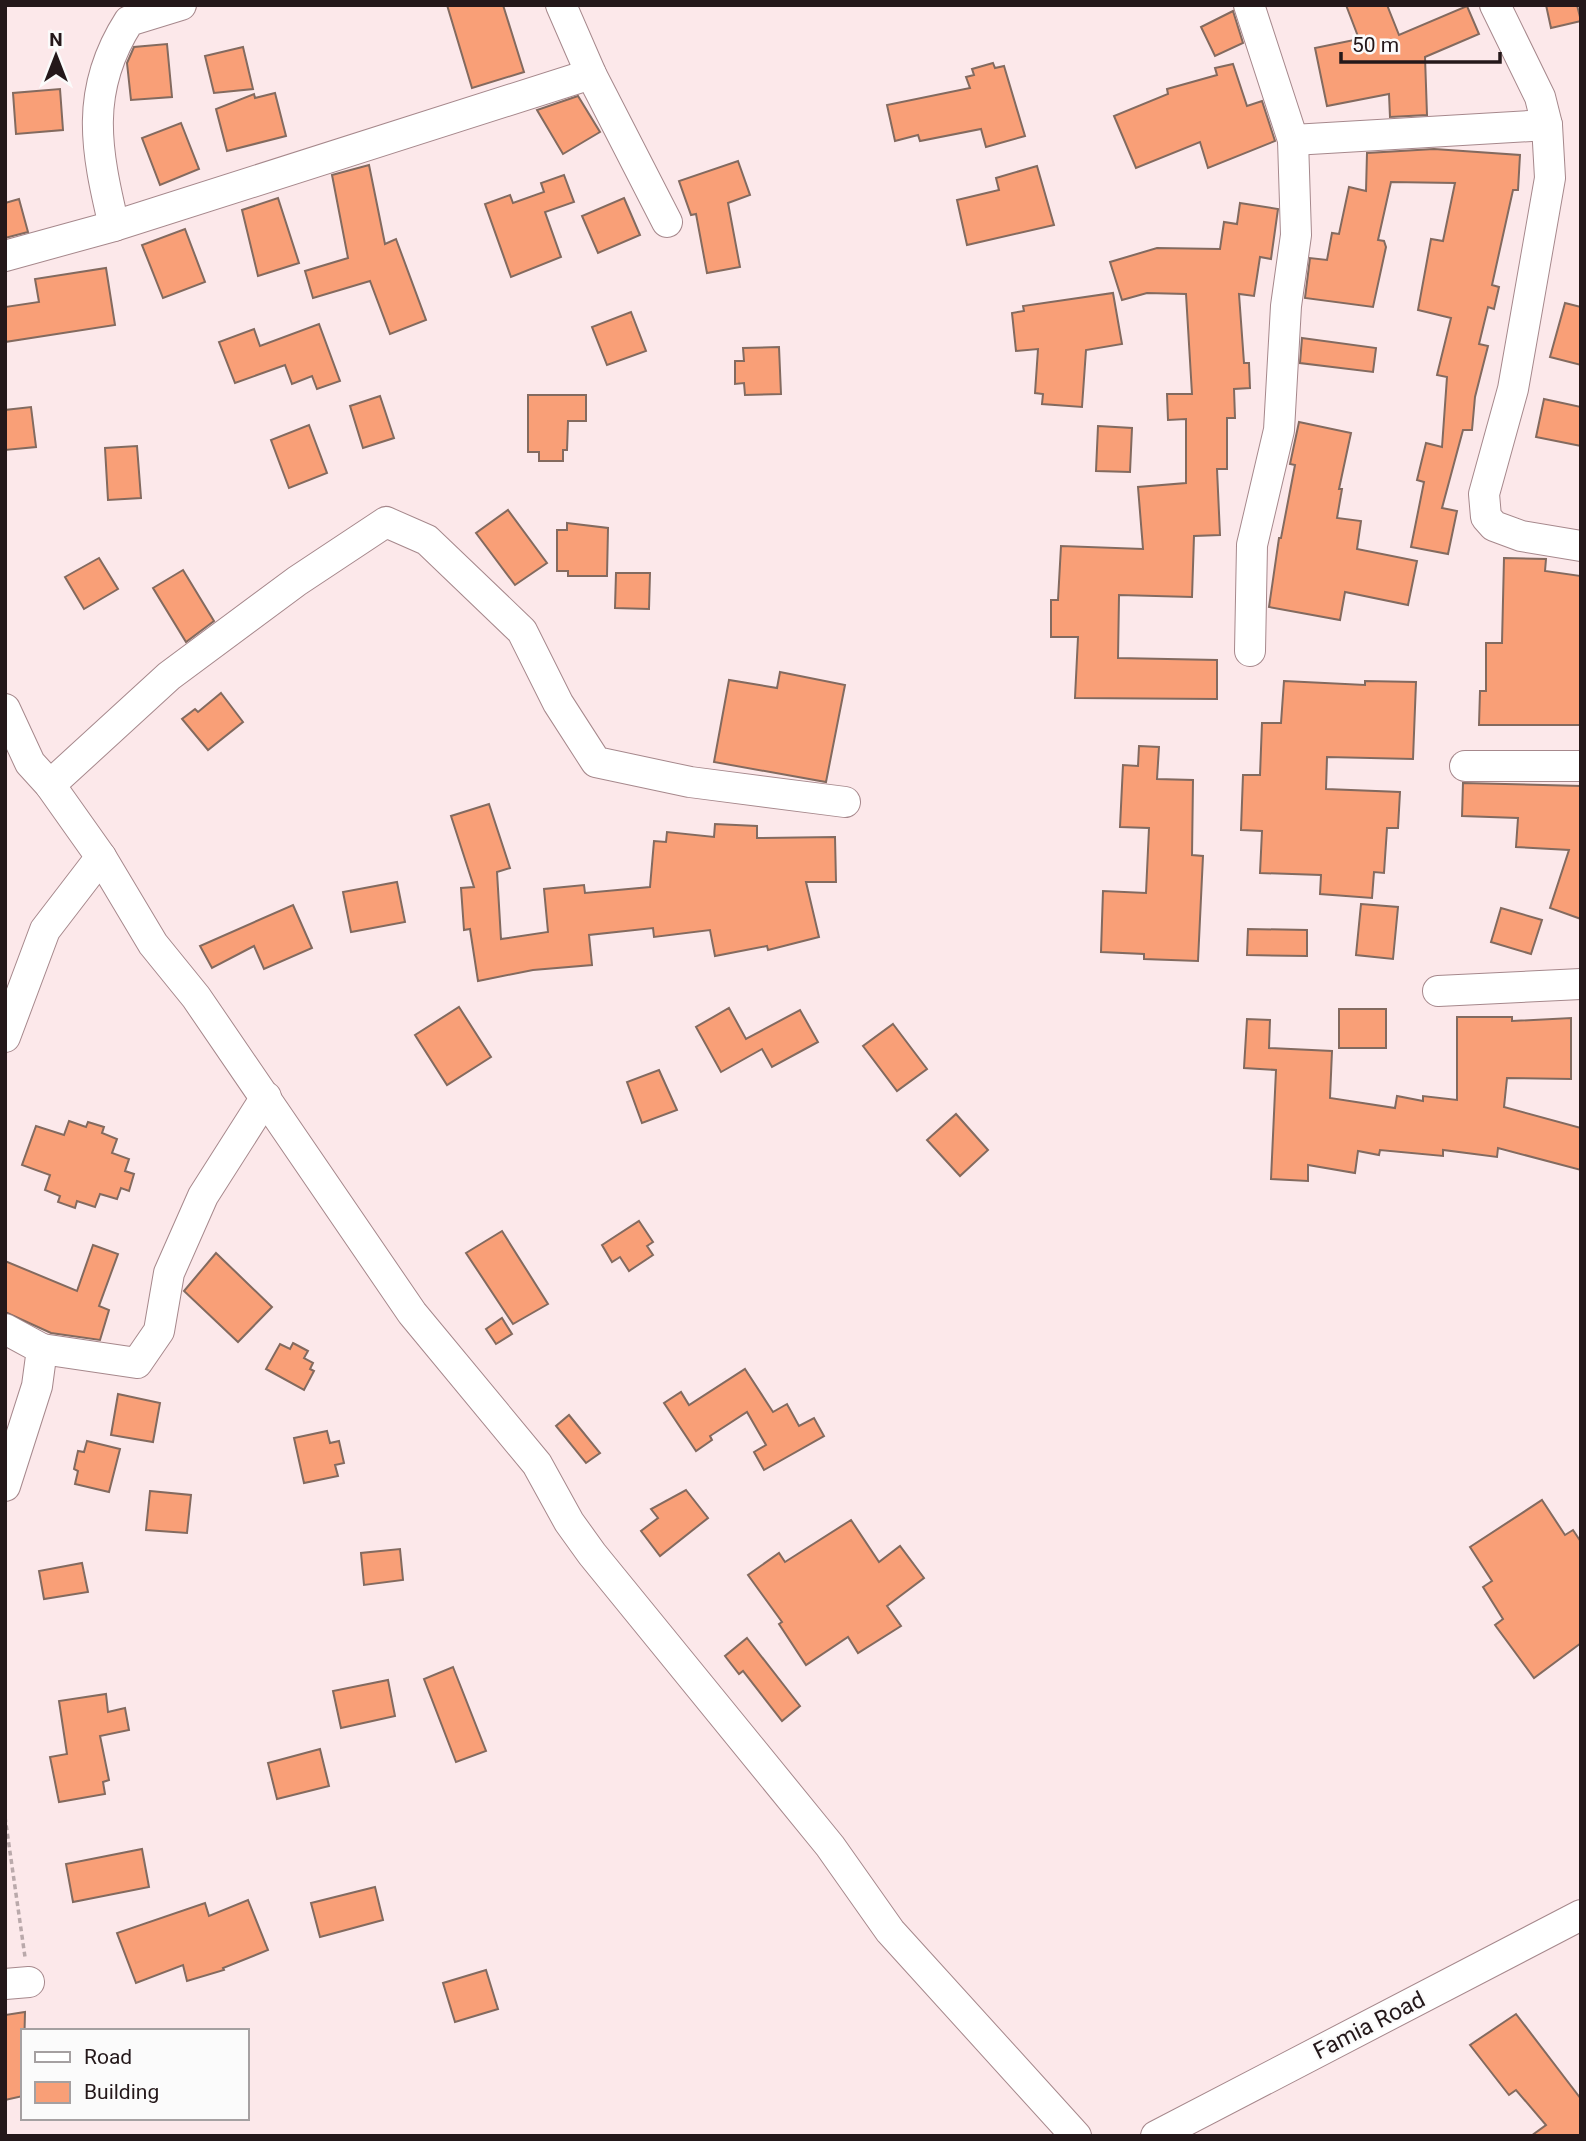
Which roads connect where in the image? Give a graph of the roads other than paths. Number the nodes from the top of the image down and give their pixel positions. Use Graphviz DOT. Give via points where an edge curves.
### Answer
graph roads {
  1 [pos="181,5"];
  2 [pos="561,5"];
  3 [pos="1249,5"];
  4 [pos="1495,5"];
  5 [pos="591,74"];
  6 [pos="1547,125"];
  7 [pos="1293,139"];
  8 [pos="667,222"];
  9 [pos="114,226"];
  10 [pos="5,256"];
  11 [pos="1581,546"];
  12 [pos="1250,651"];
  13 [pos="9,730"];
  14 [pos="1465,766"];
  15 [pos="1581,766"];
  16 [pos="50,785"];
  17 [pos="845,802"];
  18 [pos="101,857"];
  19 [pos="1581,984"];
  20 [pos="1438,990"];
  21 [pos="5,1037"];
  22 [pos="266,1097"];
  23 [pos="5,1329"];
  24 [pos="42,1349"];
  25 [pos="5,1486"];
  26 [pos="1581,1915"];
  27 [pos="1076,2136"];
  28 [pos="1156,2136"];
  1 -- 9 [label="street" via="129,22 114,45 99,96 98,158"];
  2 -- 5 [label="street"];
  3 -- 7 [label="street"];
  4 -- 6 [label="street" via="1540,97"];
  5 -- 8 [label="street"];
  5 -- 9 [label="street"];
  6 -- 7 [label="street"];
  6 -- 11 [label="street" via="1550,178 1513,389 1484,494 1486,517 1494,526 1521,536"];
  7 -- 12 [label="street" via="1296,235 1286,306 1279,430 1252,545"];
  9 -- 10 [label="street"];
  13 -- 16 [label="street"];
  14 -- 15 [label="street"];
  16 -- 17 [label="street" via="169,676 296,581 386,522 427,540 522,631 558,703 596,762 690,782"];
  16 -- 18 [label="street"];
  18 -- 21 [label="street" via="45,930"];
  18 -- 22 [label="street" via="153,944"];
  19 -- 20 [label="street"];
  22 -- 24 [label="street" via="203,1196 169,1273 159,1331 137,1363"];
  22 -- 27 [label="street" via="412,1313 537,1464 592,1554 838,1856 890,1931"];
  23 -- 24 [label="street"];
  24 -- 25 [label="street" via="37,1386"];
  26 -- 28 [label="street, Famia Road"];
}
